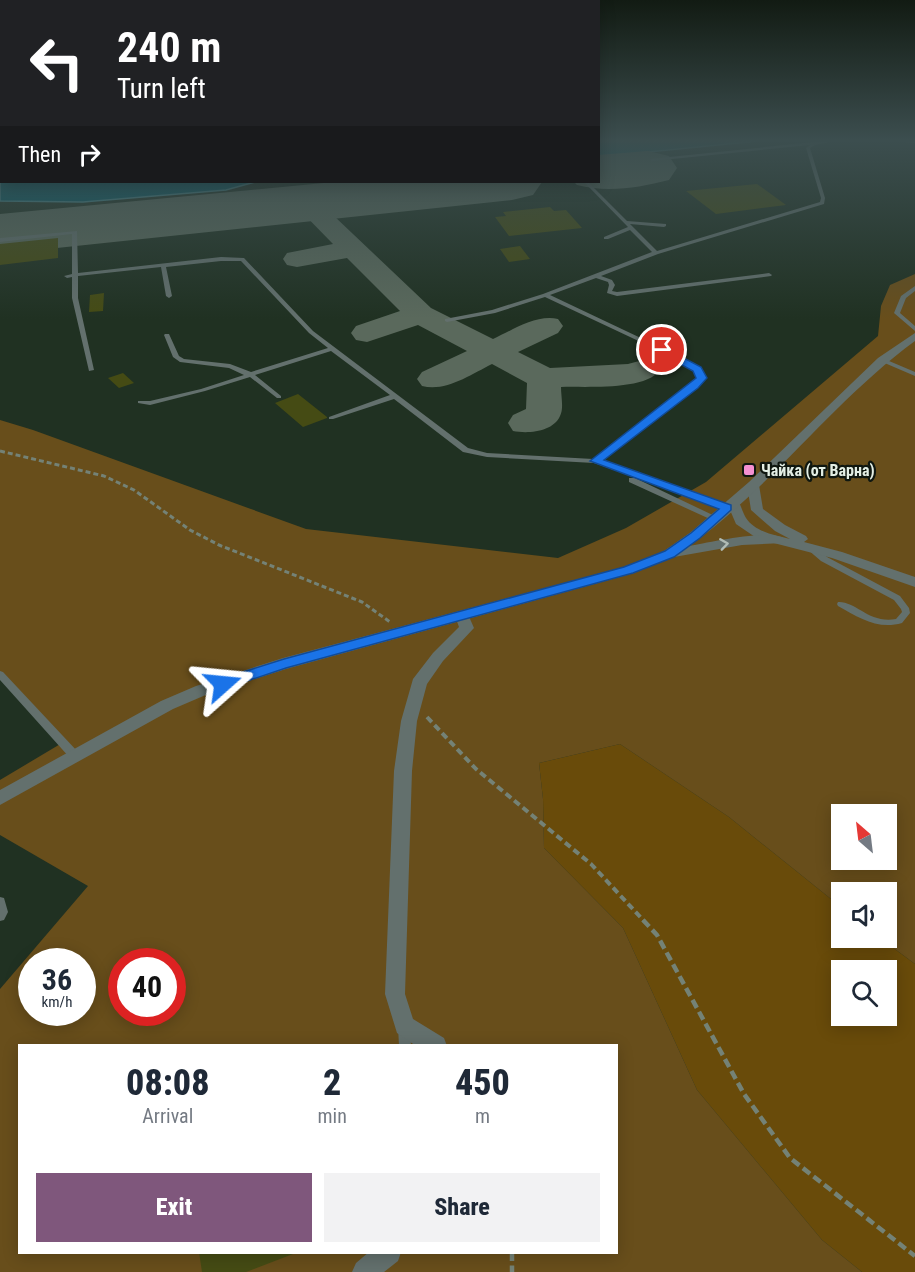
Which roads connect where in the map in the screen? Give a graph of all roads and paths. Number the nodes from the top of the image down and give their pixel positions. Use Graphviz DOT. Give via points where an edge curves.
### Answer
graph roads {
  1 [pos="603,200"];
  2 [pos="823,200"];
  3 [pos="625,222"];
  4 [pos="664,225"];
  5 [pos="631,228"];
  6 [pos="606,238"];
  7 [pos="0,240"];
  8 [pos="656,253"];
  9 [pos="163,265"];
  10 [pos="76,275"];
  11 [pos="769,275"];
  12 [pos="67,276"];
  13 [pos="597,276"];
  14 [pos="915,288"];
  15 [pos="545,295"];
  16 [pos="169,296"];
  17 [pos="447,320"];
  18 [pos="915,329"];
  19 [pos="167,335"];
  20 [pos="915,336"];
  21 [pos="333,348"];
  22 [pos="882,360"];
  23 [pos="91,370"];
  24 [pos="915,374"];
  25 [pos="251,375"];
  26 [pos="395,396"];
  27 [pos="279,397"];
  28 [pos="140,402"];
  29 [pos="331,418"];
  30 [pos="0,451"];
  31 [pos="595,461"];
  32 [pos="753,485"];
  33 [pos="728,511"];
  34 [pos="767,520"];
  35 [pos="779,540"];
  36 [pos="810,548"];
  37 [pos="669,554"];
  38 [pos="837,555"];
  39 [pos="915,582"];
  40 [pos="841,604"];
  41 [pos="462,616"];
  42 [pos="399,633"];
  43 [pos="0,674"];
  44 [pos="414,702"];
  45 [pos="74,755"];
  46 [pos="0,798"];
  47 [pos="0,902"];
  48 [pos="0,916"];
  49 [pos="404,1026"];
  50 [pos="405,1044"];
  51 [pos="433,1044"];
  52 [pos="387,1254"];
  53 [pos="512,1254"];
  54 [pos="915,1256"];
  55 [pos="365,1272"];
  56 [pos="512,1272"];
  1 -- 3 [label="lane"];
  2 -- 8 [label="lane"];
  3 -- 4 [label="lane"];
  3 -- 5 [label="lane"];
  5 -- 6 [label="lane"];
  5 -- 8 [label="lane"];
  7 -- 10 [label="lane" via="75,232"];
  8 -- 13 [label="lane"];
  9 -- 10 [label="lane"];
  9 -- 16 [label="lane"];
  9 -- 21 [label="lane" via="242,260 311,332"];
  10 -- 12 [label="lane"];
  10 -- 23 [label="lane" via="75,298"];
  11 -- 13 [label="lane" via="617,294 609,292 610,281"];
  13 -- 15 [label="lane"];
  14 -- 18 [label="lane" via="903,297 897,313"];
  15 -- 17 [label="lane" via="493,312"];
  15 -- 31 [label="lane" via="681,359 697,369 702,378"];
  19 -- 25 [label="lane" via="182,362 230,366"];
  20 -- 22 [label="street"];
  21 -- 25 [label="lane"];
  21 -- 26 [label="lane"];
  22 -- 24 [label="lane"];
  22 -- 32 [label="street"];
  25 -- 27 [label="lane"];
  25 -- 28 [label="lane" via="171,398"];
  26 -- 29 [label="lane"];
  26 -- 31 [label="lane" via="474,453"];
  30 -- 42 [label="path" via="104,476 134,490 190,530 219,545 363,602 389,620"];
  31 -- 33 [label="lane"];
  31 -- 33 [label="lane" via="682,504"];
  32 -- 33 [label="street"];
  32 -- 34 [label="street" via="757,510"];
  33 -- 34 [label="street"];
  33 -- 35 [label="street" via="750,529"];
  33 -- 37 [label="street"];
  34 -- 38 [label="street"];
  35 -- 36 [label="street"];
  37 -- 35 [label="street, one-way" via="742,541"];
  36 -- 38 [label="street"];
  36 -- 40 [label="lane" via="897,598 906,613 899,621 885,623"];
  37 -- 41 [label="street" via="629,570"];
  38 -- 39 [label="street"];
  41 -- 42 [label="street"];
  41 -- 44 [label="street" via="466,628 419,683"];
  42 -- 45 [label="street" via="202,690"];
  43 -- 45 [label="lane"];
  44 -- 49 [label="street" via="403,771 395,978"];
  44 -- 54 [label="path" via="476,770 591,864 657,935 744,1094 790,1158"];
  45 -- 46 [label="street"];
  47 -- 48 [label="lane"];
  49 -- 50 [label="lane"];
  49 -- 51 [label="street"];
  52 -- 55 [label="street"];
  53 -- 56 [label="path"];
}
